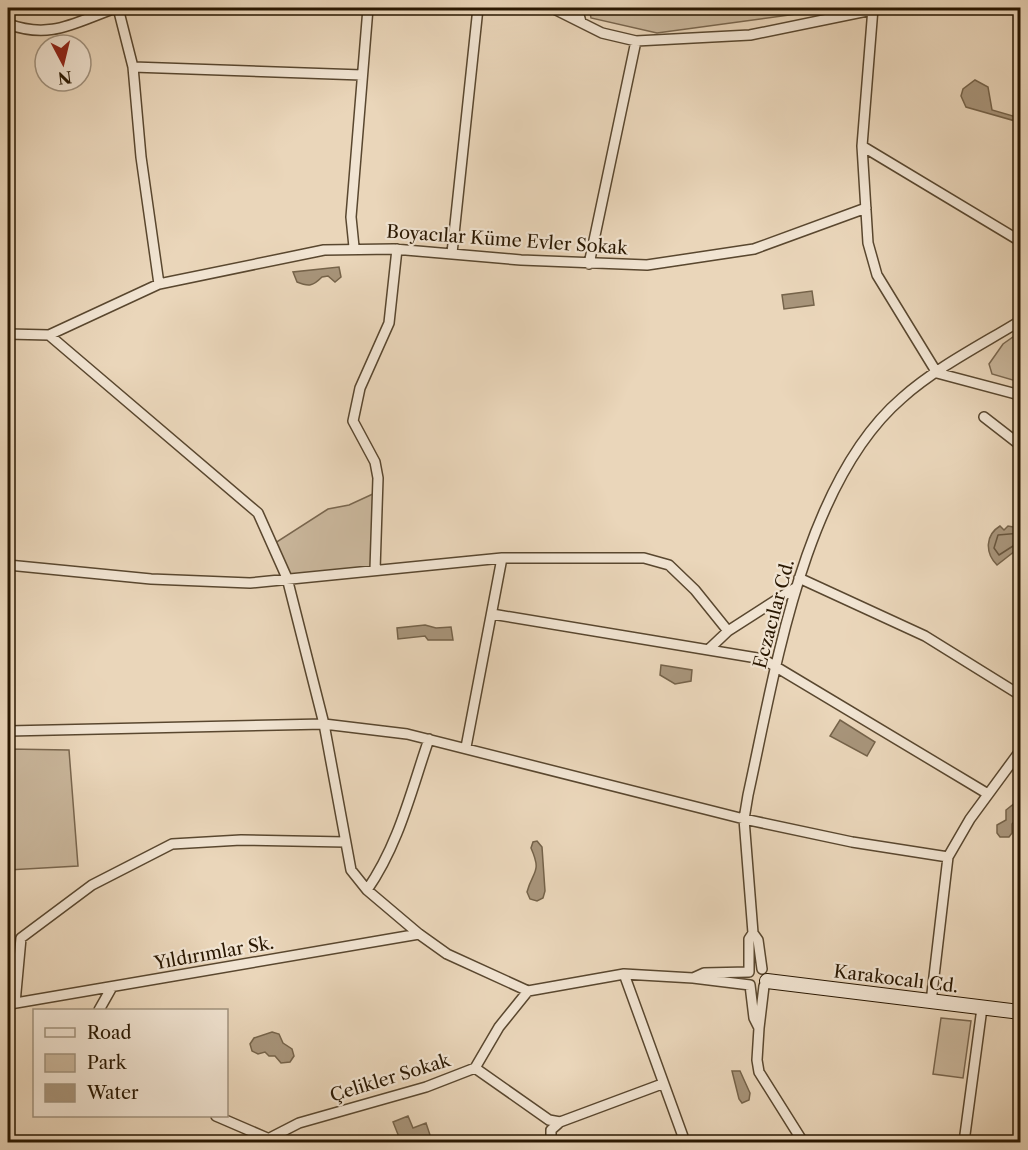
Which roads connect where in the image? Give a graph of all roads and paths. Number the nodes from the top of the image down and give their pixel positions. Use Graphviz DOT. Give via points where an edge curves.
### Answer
graph roads {
  1 [pos="114,8"];
  2 [pos="368,8"];
  3 [pos="478,8"];
  4 [pos="552,8"];
  5 [pos="577,8"];
  6 [pos="873,9"];
  7 [pos="581,22"];
  8 [pos="8,24"];
  9 [pos="636,41"];
  10 [pos="132,67"];
  11 [pos="362,75"];
  12 [pos="862,146"];
  13 [pos="866,208"];
  14 [pos="1020,241"];
  15 [pos="354,247"];
  16 [pos="397,249"];
  17 [pos="452,253"];
  18 [pos="589,264"];
  19 [pos="159,284"];
  20 [pos="1020,321"];
  21 [pos="8,334"];
  22 [pos="49,335"];
  23 [pos="938,373"];
  24 [pos="1020,395"];
  25 [pos="984,417"];
  26 [pos="1020,445"];
  27 [pos="502,558"];
  28 [pos="8,565"];
  29 [pos="375,570"];
  30 [pos="287,578"];
  31 [pos="799,578"];
  32 [pos="795,588"];
  33 [pos="492,614"];
  34 [pos="728,631"];
  35 [pos="710,649"];
  36 [pos="777,665"];
  37 [pos="1020,695"];
  38 [pos="324,724"];
  39 [pos="8,731"];
  40 [pos="429,739"];
  41 [pos="466,747"];
  42 [pos="1020,751"];
  43 [pos="988,794"];
  44 [pos="744,819"];
  45 [pos="345,842"];
  46 [pos="948,857"];
  47 [pos="367,890"];
  48 [pos="753,933"];
  49 [pos="418,934"];
  50 [pos="749,972"];
  51 [pos="624,974"];
  52 [pos="693,978"];
  53 [pos="765,979"];
  54 [pos="750,985"];
  55 [pos="112,987"];
  56 [pos="528,991"];
  57 [pos="931,1002"];
  58 [pos="10,1004"];
  59 [pos="982,1008"];
  60 [pos="100,1009"];
  61 [pos="1020,1012"];
  62 [pos="759,1028"];
  63 [pos="475,1068"];
  64 [pos="662,1084"];
  65 [pos="218,1117"];
  66 [pos="560,1122"];
  67 [pos="265,1140"];
  68 [pos="551,1143"];
  69 [pos="685,1143"];
  70 [pos="802,1143"];
  71 [pos="963,1143"];
  1 -- 8 [label="street" via="49,32"];
  1 -- 10 [label="street"];
  2 -- 11 [label="street"];
  3 -- 17 [label="street"];
  4 -- 7 [label="street"];
  5 -- 7 [label="street"];
  6 -- 9 [label="street" via="750,35"];
  6 -- 12 [label="street"];
  7 -- 9 [label="street" via="602,33"];
  9 -- 18 [label="street"];
  10 -- 11 [label="street"];
  10 -- 19 [label="street"];
  11 -- 15 [label="street" via="351,217"];
  12 -- 13 [label="street"];
  12 -- 14 [label="street"];
  13 -- 18 [label="street, Boyacılar Küme Evler Sokak" via="754,249 646,265"];
  13 -- 23 [label="street" via="868,243 876,275"];
  15 -- 16 [label="street, Boyacılar Küme Evler Sokak"];
  15 -- 19 [label="street, Boyacılar Küme Evler Sokak"];
  16 -- 17 [label="street, Boyacılar Küme Evler Sokak"];
  16 -- 29 [label="street" via="389,323 360,388 353,421 375,462 378,478"];
  17 -- 18 [label="street, Boyacılar Küme Evler Sokak"];
  19 -- 22 [label="street, Boyacılar Küme Evler Sokak"];
  20 -- 23 [label="street, Eczacılar Cd."];
  21 -- 22 [label="street"];
  22 -- 30 [label="street" via="258,513"];
  23 -- 24 [label="street"];
  23 -- 31 [label="street, Eczacılar Cd." via="902,398 869,432 826,509"];
  25 -- 26 [label="street"];
  27 -- 29 [label="street"];
  27 -- 33 [label="street"];
  27 -- 34 [label="street" via="644,558 669,565"];
  28 -- 30 [label="street" via="151,579 250,583"];
  29 -- 30 [label="street"];
  30 -- 38 [label="street"];
  31 -- 32 [label="street, Eczacılar Cd."];
  31 -- 37 [label="street" via="925,636"];
  32 -- 34 [label="street"];
  32 -- 36 [label="street, Eczacılar Cd."];
  33 -- 35 [label="street"];
  33 -- 41 [label="street"];
  34 -- 35 [label="street"];
  35 -- 36 [label="street"];
  36 -- 43 [label="street"];
  36 -- 44 [label="street, Eczacılar Cd."];
  38 -- 39 [label="street"];
  38 -- 40 [label="street"];
  38 -- 45 [label="street"];
  40 -- 41 [label="street"];
  40 -- 47 [label="street" via="398,836"];
  41 -- 44 [label="street"];
  42 -- 43 [label="street"];
  43 -- 46 [label="street"];
  44 -- 46 [label="street"];
  44 -- 48 [label="street, Eczacılar Cd."];
  45 -- 47 [label="street" via="351,870"];
  45 -- 58 [label="street" via="241,840 172,844 92,885 21,938"];
  46 -- 57 [label="street"];
  47 -- 49 [label="street"];
  48 -- 50 [label="street" via="749,939"];
  48 -- 53 [label="street" via="758,940"];
  49 -- 55 [label="street, Yıldırımlar Sk."];
  49 -- 56 [label="street" via="447,954"];
  50 -- 52 [label="street" via="704,973"];
  50 -- 53 [label="street" via="757,968"];
  50 -- 54 [label="street"];
  51 -- 52 [label="street"];
  51 -- 56 [label="street"];
  51 -- 64 [label="street"];
  52 -- 54 [label="street"];
  53 -- 54 [label="street" via="755,988"];
  53 -- 57 [label="street, Karakocalı Cd."];
  53 -- 62 [label="street"];
  54 -- 62 [label="street"];
  55 -- 58 [label="street, Yıldırımlar Sk."];
  55 -- 60 [label="street"];
  56 -- 63 [label="street, Çelikler Sokak" via="499,1027"];
  57 -- 59 [label="street, Karakocalı Cd."];
  59 -- 61 [label="street, Karakocalı Cd."];
  59 -- 71 [label="street"];
  62 -- 70 [label="street" via="759,1072"];
  63 -- 66 [label="street" via="549,1120"];
  63 -- 67 [label="street, Çelikler Sokak" via="426,1087 299,1123"];
  64 -- 66 [label="street"];
  64 -- 69 [label="street"];
  65 -- 67 [label="street"];
  66 -- 68 [label="street" via="552,1130"];
}
